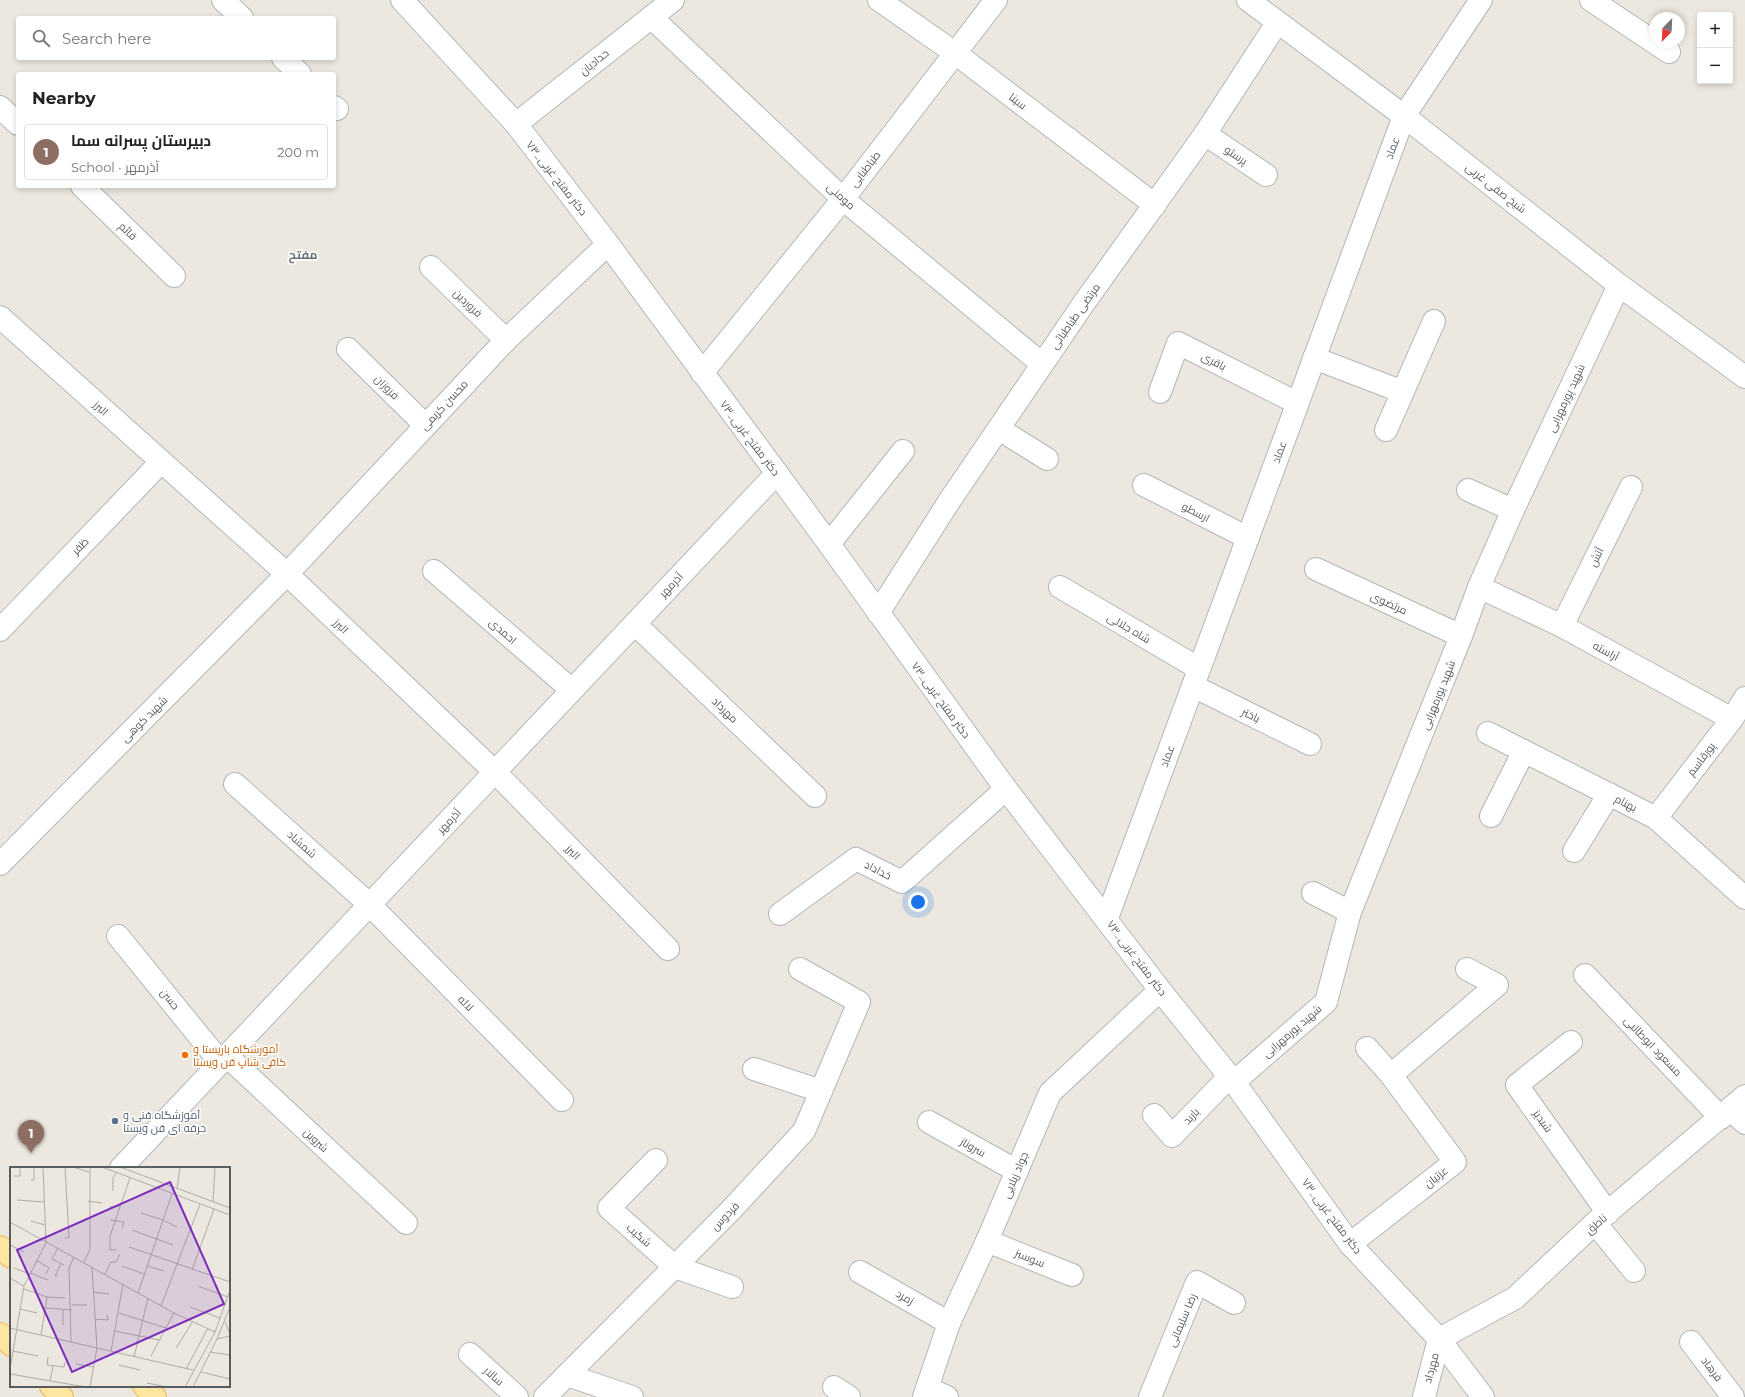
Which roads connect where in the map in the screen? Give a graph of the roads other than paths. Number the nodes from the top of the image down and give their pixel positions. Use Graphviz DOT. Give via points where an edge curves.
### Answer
graph roads {
  1 [pos="223,0"];
  2 [pos="402,0"];
  3 [pos="879,0"];
  4 [pos="996,0"];
  5 [pos="1248,0"];
  6 [pos="1481,0"];
  7 [pos="1591,0"];
  8 [pos="669,1"];
  9 [pos="240,16"];
  10 [pos="651,17"];
  11 [pos="1277,23"];
  12 [pos="1669,52"];
  13 [pos="955,53"];
  14 [pos="285,60"];
  15 [pos="298,72"];
  16 [pos="0,106"];
  17 [pos="1404,116"];
  18 [pos="16,122"];
  19 [pos="516,124"];
  20 [pos="1205,134"];
  21 [pos="1266,176"];
  22 [pos="84,188"];
  23 [pos="843,199"];
  24 [pos="1155,205"];
  25 [pos="608,244"];
  26 [pos="431,267"];
  27 [pos="174,276"];
  28 [pos="1620,285"];
  29 [pos="0,317"];
  30 [pos="1434,321"];
  31 [pos="506,340"];
  32 [pos="348,348"];
  33 [pos="1314,358"];
  34 [pos="1042,364"];
  35 [pos="702,373"];
  36 [pos="1745,377"];
  37 [pos="1160,392"];
  38 [pos="1403,392"];
  39 [pos="1297,403"];
  40 [pos="426,425"];
  41 [pos="999,429"];
  42 [pos="1386,430"];
  43 [pos="903,452"];
  44 [pos="1047,459"];
  45 [pos="161,462"];
  46 [pos="776,473"];
  47 [pos="1144,485"];
  48 [pos="1631,487"];
  49 [pos="1468,490"];
  50 [pos="1513,510"];
  51 [pos="1248,538"];
  52 [pos="828,544"];
  53 [pos="1316,569"];
  54 [pos="434,571"];
  55 [pos="287,574"];
  56 [pos="1060,587"];
  57 [pos="1479,587"];
  58 [pos="878,613"];
  59 [pos="635,624"];
  60 [pos="1562,626"];
  61 [pos="0,630"];
  62 [pos="1462,636"];
  63 [pos="1196,677"];
  64 [pos="572,690"];
  65 [pos="1745,698"];
  66 [pos="1732,719"];
  67 [pos="1488,733"];
  68 [pos="1310,744"];
  69 [pos="1524,751"];
  70 [pos="495,772"];
  71 [pos="235,784"];
  72 [pos="1006,789"];
  73 [pos="1609,794"];
  74 [pos="815,796"];
  75 [pos="1491,816"];
  76 [pos="1656,818"];
  77 [pos="1574,851"];
  78 [pos="0,864"];
  79 [pos="1313,893"];
  80 [pos="1745,898"];
  81 [pos="370,905"];
  82 [pos="1350,912"];
  83 [pos="780,914"];
  84 [pos="1107,918"];
  85 [pos="118,936"];
  86 [pos="668,949"];
  87 [pos="1467,968"];
  88 [pos="800,969"];
  89 [pos="1585,975"];
  90 [pos="1160,990"];
  91 [pos="1571,1042"];
  92 [pos="1367,1048"];
  93 [pos="224,1060"];
  94 [pos="754,1069"];
  95 [pos="1391,1075"];
  96 [pos="1232,1079"];
  97 [pos="821,1091"];
  98 [pos="562,1100"];
  99 [pos="1736,1112"];
  100 [pos="1154,1116"];
  101 [pos="929,1122"];
  102 [pos="656,1160"];
  103 [pos="123,1167"];
  104 [pos="1017,1171"];
  105 [pos="1602,1218"];
  106 [pos="406,1223"];
  107 [pos="987,1241"];
  108 [pos="1350,1244"];
  109 [pos="0,1247"];
  110 [pos="10,1257"];
  111 [pos="675,1267"];
  112 [pos="1634,1271"];
  113 [pos="860,1272"];
  114 [pos="1072,1275"];
  115 [pos="732,1287"];
  116 [pos="1234,1303"];
  117 [pos="949,1323"];
  118 [pos="0,1334"];
  119 [pos="1439,1339"];
  120 [pos="1691,1342"];
  121 [pos="10,1344"];
  122 [pos="470,1354"];
  123 [pos="567,1375"];
  124 [pos="52,1387"];
  125 [pos="145,1387"];
  126 [pos="925,1392"];
  127 [pos="62,1397"];
  128 [pos="155,1397"];
  129 [pos="517,1397"];
  130 [pos="545,1397"];
  131 [pos="632,1397"];
  132 [pos="947,1397"];
  133 [pos="1150,1397"];
  134 [pos="1424,1397"];
  135 [pos="1483,1397"];
  136 [pos="1733,1397"];
  1 -- 9 [label="street"];
  2 -- 19 [label="street, ۷۳_دکتر مفتح غربی"];
  3 -- 13 [label="street, سینا"];
  4 -- 13 [label="street, طباطبایی"];
  5 -- 11 [label="street, شیخ صفی غربی"];
  6 -- 17 [label="street, عماد"];
  7 -- 12 [label="street"];
  8 -- 10 [label="street, حدادیان"];
  10 -- 19 [label="street, حدادیان"];
  10 -- 23 [label="street, مومنی"];
  11 -- 17 [label="street, شیخ صفی غربی"];
  11 -- 20 [label="street, مرتضی طباطبائی"];
  13 -- 23 [label="street, طباطبایی"];
  13 -- 24 [label="street, سینا"];
  14 -- 15 [label="street"];
  16 -- 18 [label="street"];
  17 -- 28 [label="street, شیخ صفی غربی"];
  17 -- 33 [label="street, عماد"];
  19 -- 25 [label="street, ۷۳_دکتر مفتح غربی"];
  20 -- 21 [label="street, پرستو"];
  20 -- 24 [label="street, مرتضی طباطبائی"];
  22 -- 27 [label="street, قائم"];
  23 -- 34 [label="street, مومنی"];
  23 -- 35 [label="street, طباطبایی"];
  24 -- 34 [label="street, مرتضی طباطبائی"];
  25 -- 31 [label="street, محسن کریمی"];
  25 -- 35 [label="street, ۷۳_دکتر مفتح غربی"];
  26 -- 31 [label="street, فروردین"];
  28 -- 36 [label="street, شیخ صفی غربی"];
  28 -- 50 [label="street, شهید پورمهرابی"];
  29 -- 45 [label="street, البرز"];
  30 -- 38 [label="street"];
  31 -- 40 [label="street, محسن کریمی"];
  32 -- 40 [label="street, فروزان"];
  33 -- 38 [label="street"];
  33 -- 39 [label="street, عماد"];
  34 -- 41 [label="street, مرتضی طباطبائی"];
  35 -- 46 [label="street, ۷۳_دکتر مفتح غربی"];
  37 -- 39 [label="street, باقری" via="1178,342"];
  38 -- 42 [label="street"];
  39 -- 51 [label="street, عماد"];
  40 -- 55 [label="street, محسن کریمی"];
  41 -- 44 [label="street"];
  41 -- 58 [label="street, مرتضی طباطبائی"];
  43 -- 52 [label="street"];
  45 -- 55 [label="street, البرز"];
  45 -- 61 [label="street, ظفر"];
  46 -- 52 [label="street, ۷۳_دکتر مفتح غربی"];
  46 -- 59 [label="street, آذرمهر"];
  47 -- 51 [label="street, ارسطو"];
  48 -- 60 [label="street, آتش"];
  49 -- 50 [label="street"];
  50 -- 57 [label="street, شهید پورمهرابی"];
  51 -- 63 [label="street, عماد"];
  52 -- 58 [label="street, ۷۳_دکتر مفتح غربی"];
  53 -- 62 [label="street, مرتضوی"];
  54 -- 64 [label="street, احمدی"];
  55 -- 70 [label="street, البرز"];
  55 -- 78 [label="street, شهید کوهی"];
  56 -- 63 [label="street, شاه جلالی"];
  57 -- 60 [label="street, آراسته"];
  57 -- 62 [label="street, شهید پورمهرابی"];
  58 -- 72 [label="street, ۷۳_دکتر مفتح غربی"];
  59 -- 64 [label="street, آذرمهر"];
  59 -- 74 [label="street, مهرداد"];
  60 -- 66 [label="street, آراسته"];
  62 -- 82 [label="street, شهید پورمهرابی"];
  63 -- 68 [label="street, باختر"];
  63 -- 84 [label="street, عماد"];
  64 -- 70 [label="street, آذرمهر"];
  65 -- 66 [label="street, پورقاسم"];
  66 -- 76 [label="street, پورقاسم"];
  67 -- 69 [label="street, بهنام"];
  69 -- 73 [label="street, بهنام"];
  69 -- 75 [label="street"];
  70 -- 81 [label="street, آذرمهر"];
  70 -- 86 [label="street, البرز"];
  71 -- 81 [label="street, شمشاد"];
  72 -- 83 [label="street, خداداد" via="902,882 856,858"];
  72 -- 84 [label="street, ۷۳_دکتر مفتح غربی"];
  73 -- 76 [label="street, بهنام"];
  73 -- 77 [label="street"];
  76 -- 80 [label="street, بهنام"];
  79 -- 82 [label="street"];
  81 -- 93 [label="street, آذرمهر"];
  81 -- 98 [label="street, لاله"];
  82 -- 96 [label="street, شهید پورمهرابی" via="1326,1002"];
  84 -- 90 [label="street, ۷۳_دکتر مفتح غربی"];
  85 -- 93 [label="street, حسن"];
  87 -- 95 [label="street" via="1497,985"];
  88 -- 97 [label="street, فردوس" via="859,1002"];
  89 -- 99 [label="street, مسعود ابوطالبی"];
  90 -- 96 [label="street, ۷۳_دکتر مفتح غربی"];
  90 -- 104 [label="street, جواد زیلایی" via="1050,1093"];
  91 -- 105 [label="street, شبدیز" via="1517,1085"];
  92 -- 95 [label="street, عزتیان"];
  93 -- 103 [label="street, آذرمهر"];
  93 -- 106 [label="street, شروین"];
  94 -- 97 [label="street"];
  95 -- 108 [label="street, عزتیان" via="1455,1162"];
  96 -- 100 [label="street, باربد" via="1172,1136"];
  96 -- 108 [label="street, ۷۳_دکتر مفتح غربی"];
  97 -- 111 [label="street, فردوس" via="804,1131"];
  99 -- 105 [label="street, ناطق"];
  101 -- 104 [label="street, سروناز"];
  102 -- 111 [label="street, شکیب" via="609,1208"];
  104 -- 107 [label="street, جواد زیلایی"];
  105 -- 112 [label="street"];
  105 -- 119 [label="street, ناطق" via="1514,1298"];
  107 -- 114 [label="street, سوسبز"];
  107 -- 117 [label="street, جواد زیلایی"];
  108 -- 119 [label="street, ۷۳_دکتر مفتح غربی"];
  109 -- 110 [label="main road"];
  111 -- 115 [label="street, شکیب"];
  111 -- 123 [label="street, فردوس"];
  113 -- 117 [label="street, زمرد"];
  116 -- 133 [label="street, رضا سلیمانی" via="1198,1282"];
  117 -- 126 [label="street, جواد زیلایی"];
  118 -- 121 [label="main road"];
  119 -- 134 [label="street, مهرداد"];
  119 -- 135 [label="street, ۷۳_دکتر مفتح غربی"];
  120 -- 136 [label="street, فرهاد"];
  122 -- 129 [label="street, سالار"];
  123 -- 130 [label="street, فردوس"];
  123 -- 131 [label="street"];
  124 -- 127 [label="main road"];
  125 -- 128 [label="main road"];
  126 -- 132 [label="street"];
}
